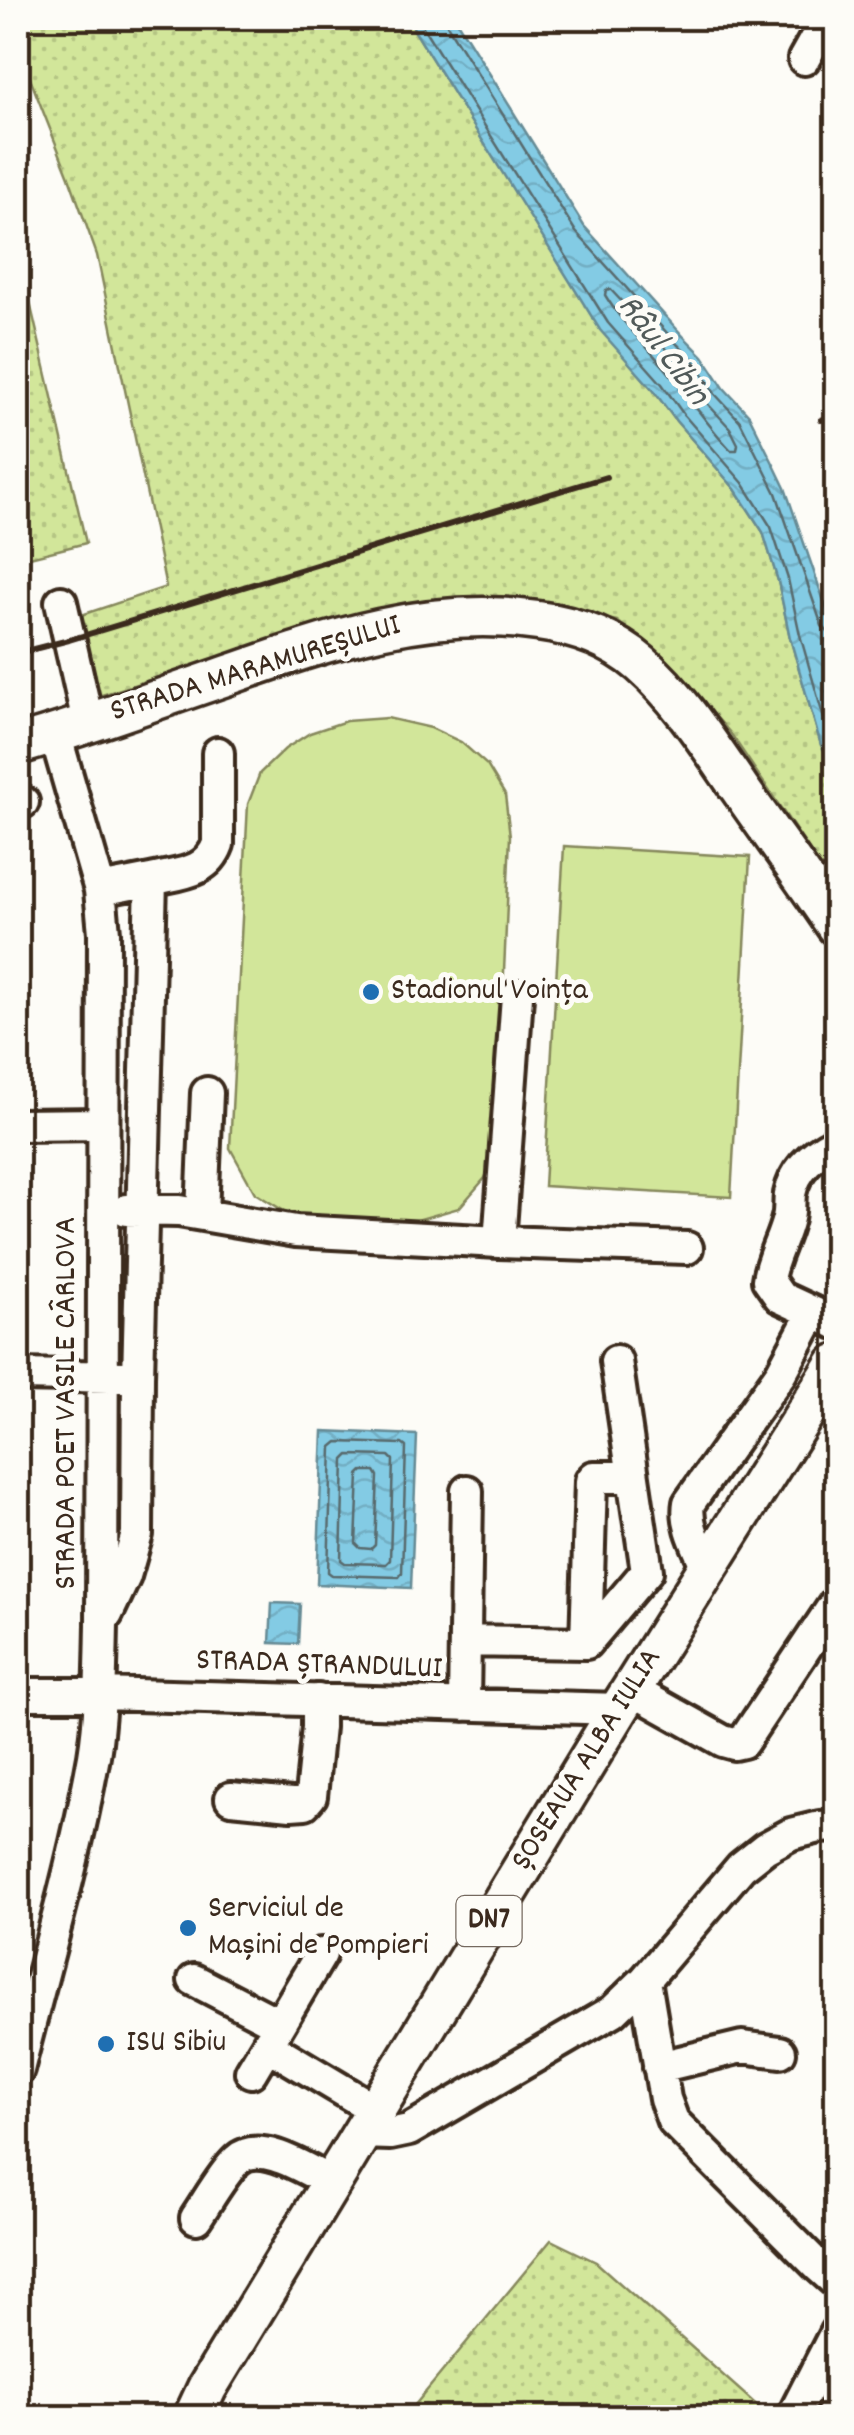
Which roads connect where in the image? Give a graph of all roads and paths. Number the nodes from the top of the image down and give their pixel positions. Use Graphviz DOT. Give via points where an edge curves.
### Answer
graph roads {
  1 [pos="827,18"];
  2 [pos="804,59"];
  3 [pos="60,602"];
  4 [pos="72,728"];
  5 [pos="18,745"];
  6 [pos="218,753"];
  7 [pos="151,880"];
  8 [pos="100,890"];
  9 [pos="836,926"];
  10 [pos="517,996"];
  11 [pos="208,1093"];
  12 [pos="104,1124"];
  13 [pos="18,1125"];
  14 [pos="836,1142"];
  15 [pos="104,1210"];
  16 [pos="144,1210"];
  17 [pos="202,1214"];
  18 [pos="499,1242"];
  19 [pos="687,1248"];
  20 [pos="824,1318"];
  21 [pos="616,1361"];
  22 [pos="782,1373"];
  23 [pos="18,1375"];
  24 [pos="104,1377"];
  25 [pos="138,1377"];
  26 [pos="827,1380"];
  27 [pos="633,1476"];
  28 [pos="467,1491"];
  29 [pos="647,1571"];
  30 [pos="697,1583"];
  31 [pos="836,1602"];
  32 [pos="102,1625"];
  33 [pos="466,1641"];
  34 [pos="586,1643"];
  35 [pos="18,1694"];
  36 [pos="100,1694"];
  37 [pos="625,1699"];
  38 [pos="318,1700"];
  39 [pos="464,1706"];
  40 [pos="231,1798"];
  41 [pos="836,1826"];
  42 [pos="322,1954"];
  43 [pos="194,1980"];
  44 [pos="645,1980"];
  45 [pos="273,2034"];
  46 [pos="780,2052"];
  47 [pos="660,2067"];
  48 [pos="18,2070"];
  49 [pos="252,2072"];
  50 [pos="367,2121"];
  51 [pos="330,2182"];
  52 [pos="196,2218"];
  53 [pos="836,2282"];
  54 [pos="836,2332"];
  55 [pos="193,2418"];
  56 [pos="792,2418"];
  1 -- 2 [label="street"];
  3 -- 4 [label="street, STRADA POET VASILE CÂRLOVA"];
  4 -- 5 [label="main road, STRADA MARAMUREȘULUI"];
  4 -- 8 [label="street, STRADA POET VASILE CÂRLOVA"];
  4 -- 9 [label="main road, STRADA MARAMUREȘULUI" via="391,625 477,615 561,624 614,646 668,692"];
  6 -- 7 [label="street" via="213,858"];
  7 -- 8 [label="street"];
  7 -- 16 [label="street"];
  8 -- 12 [label="street, STRADA POET VASILE CÂRLOVA"];
  10 -- 18 [label="street"];
  11 -- 17 [label="street"];
  12 -- 13 [label="street"];
  12 -- 15 [label="street, STRADA POET VASILE CÂRLOVA"];
  14 -- 20 [label="street" via="815,1152 798,1174 768,1280 780,1296"];
  15 -- 16 [label="street"];
  15 -- 24 [label="street, STRADA POET VASILE CÂRLOVA"];
  16 -- 17 [label="street"];
  16 -- 25 [label="street"];
  17 -- 18 [label="street" via="296,1231"];
  18 -- 19 [label="street"];
  20 -- 22 [label="street"];
  21 -- 27 [label="street"];
  22 -- 26 [label="street"];
  22 -- 30 [label="street" via="689,1503"];
  23 -- 24 [label="street"];
  24 -- 25 [label="street"];
  24 -- 32 [label="street, STRADA POET VASILE CÂRLOVA"];
  25 -- 32 [label="street" via="138,1534"];
  26 -- 30 [label="main road, ȘOSEAUA ALBA IULIA / DN7"];
  27 -- 29 [label="street"];
  27 -- 34 [label="street" via="591,1481"];
  28 -- 33 [label="street"];
  29 -- 30 [label="street"];
  29 -- 34 [label="street"];
  30 -- 37 [label="main road, ȘOSEAUA ALBA IULIA / DN7"];
  31 -- 37 [label="street" via="743,1742 723,1741"];
  32 -- 36 [label="street, STRADA POET VASILE CÂRLOVA"];
  33 -- 34 [label="street"];
  33 -- 39 [label="street"];
  35 -- 36 [label="street, STRADA ȘTRANDULUI"];
  36 -- 38 [label="street, STRADA ȘTRANDULUI"];
  36 -- 48 [label="street, STRADA POET VASILE CÂRLOVA" via="94,1756"];
  37 -- 39 [label="street, STRADA ȘTRANDULUI"];
  37 -- 50 [label="main road, ȘOSEAUA ALBA IULIA / DN7"];
  38 -- 39 [label="street, STRADA ȘTRANDULUI"];
  38 -- 40 [label="street" via="311,1796 305,1803"];
  41 -- 44 [label="street" via="790,1834 741,1867"];
  42 -- 45 [label="street"];
  43 -- 45 [label="street"];
  44 -- 47 [label="street"];
  44 -- 50 [label="street" via="613,2011 409,2130 390,2134"];
  45 -- 49 [label="street"];
  45 -- 50 [label="street"];
  46 -- 47 [label="street" via="742,2047"];
  47 -- 53 [label="street" via="668,2112 678,2127"];
  50 -- 51 [label="main road, ȘOSEAUA ALBA IULIA / DN7"];
  51 -- 52 [label="street" via="276,2155 250,2154 238,2158"];
  51 -- 55 [label="main road, ȘOSEAUA ALBA IULIA / DN7"];
  54 -- 56 [label="street"];
}
